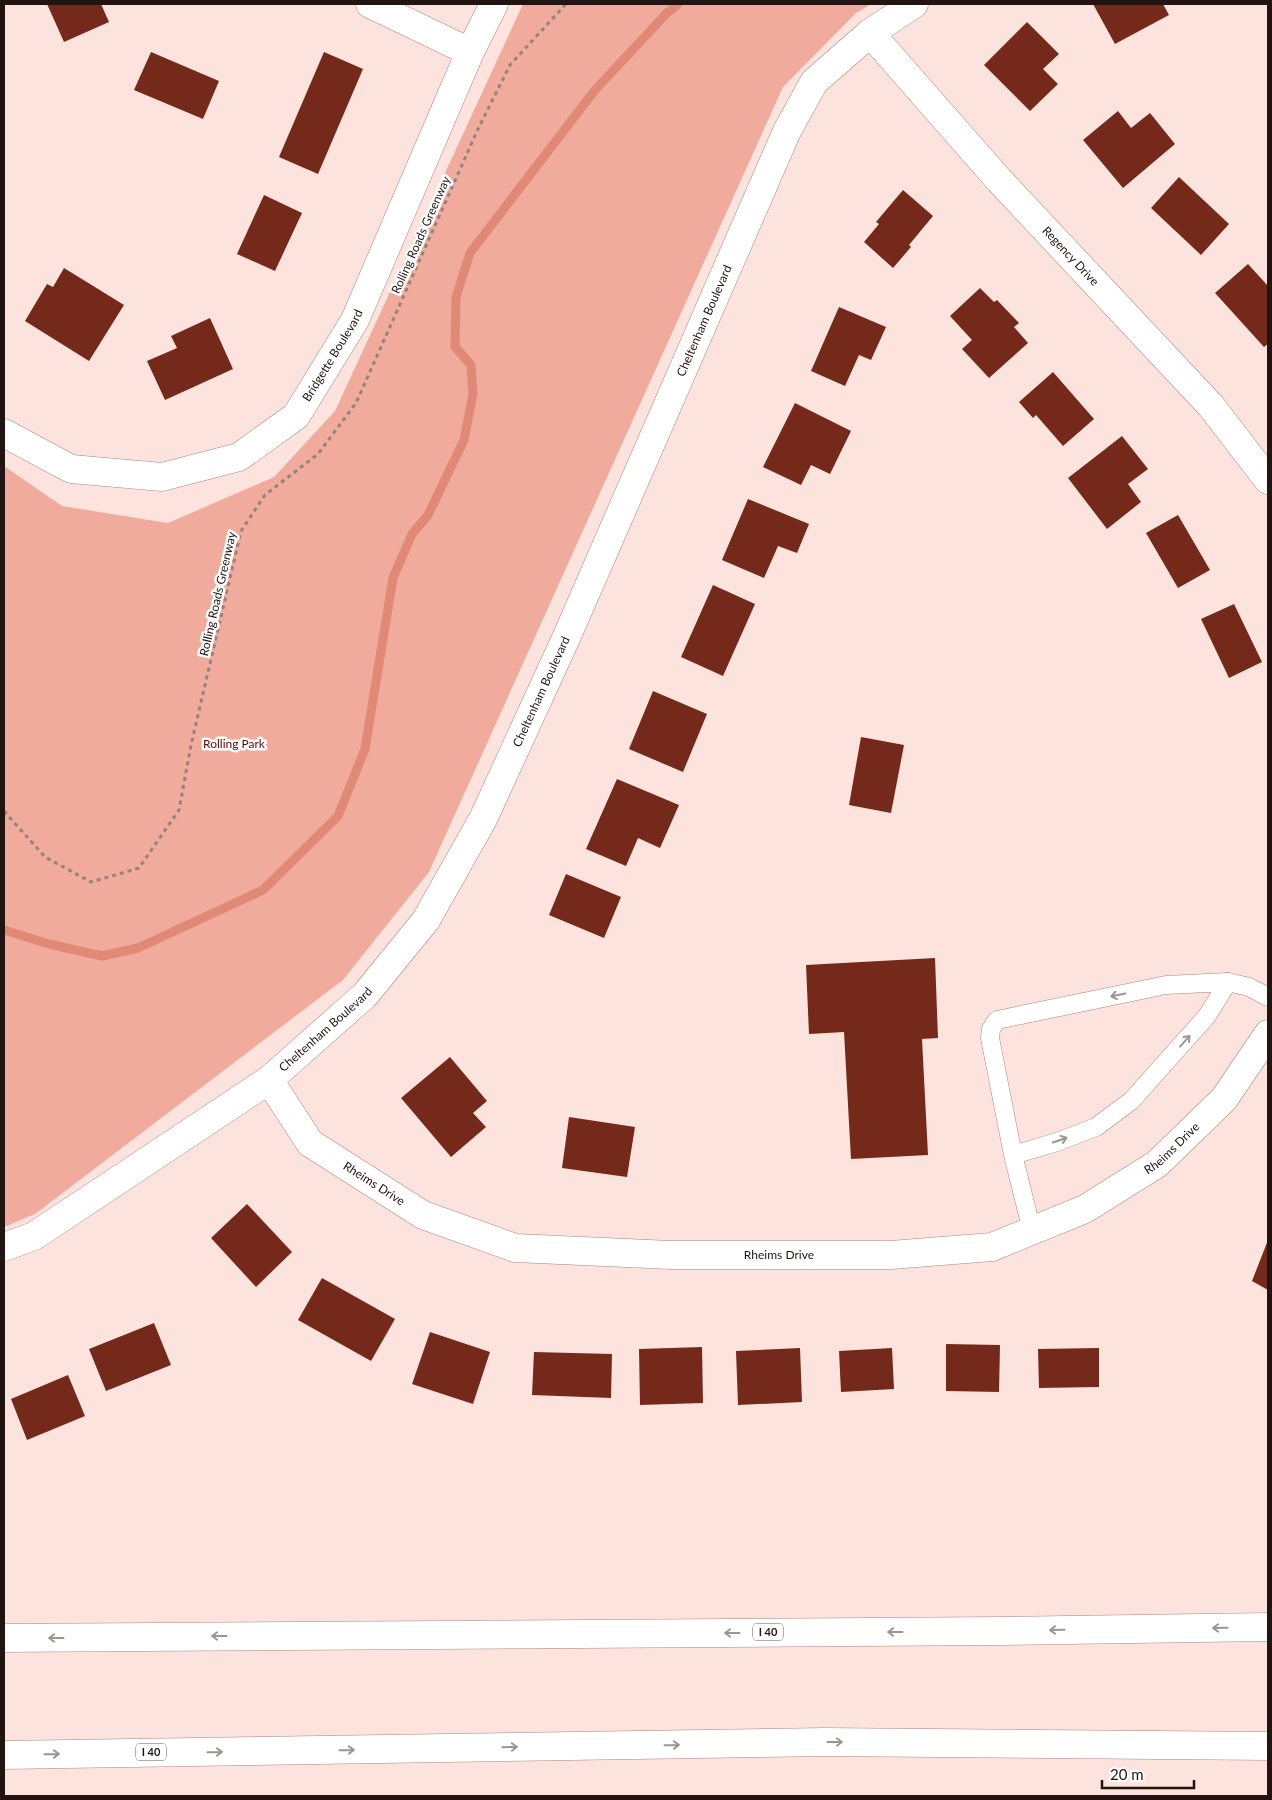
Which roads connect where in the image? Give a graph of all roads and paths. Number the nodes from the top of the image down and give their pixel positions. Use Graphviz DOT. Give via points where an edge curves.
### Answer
graph roads {
  1 [pos="370,4"];
  2 [pos="494,4"];
  3 [pos="566,4"];
  4 [pos="914,4"];
  5 [pos="870,33"];
  6 [pos="470,52"];
  7 [pos="4,433"];
  8 [pos="1268,480"];
  9 [pos="4,811"];
  10 [pos="1228,982"];
  11 [pos="1268,996"];
  12 [pos="1268,1034"];
  13 [pos="269,1080"];
  14 [pos="1013,1155"];
  15 [pos="1032,1231"];
  16 [pos="4,1246"];
  17 [pos="1268,1628"];
  18 [pos="4,1638"];
  19 [pos="1268,1746"];
  20 [pos="4,1755"];
  1 -- 6 [label="main road"];
  2 -- 6 [label="main road, Bridgette Boulevard"];
  3 -- 9 [label="path, Rolling Roads Greenway" via="510,65 478,129 356,403 318,454 264,495 241,531 191,745 180,810 139,868 91,882 44,857"];
  4 -- 5 [label="main road, Cheltenham Boulevard"];
  5 -- 8 [label="main road, Regency Drive" via="999,180 1212,406"];
  5 -- 13 [label="main road, Cheltenham Boulevard" via="814,82 787,131 567,636 483,819 426,920 364,995"];
  6 -- 7 [label="main road, Bridgette Boulevard" via="355,320 296,416 239,457 162,477 71,469"];
  10 -- 11 [label="lane"];
  14 -- 10 [label="lane, one-way" via="1096,1127 1131,1101 1207,1016"];
  10 -- 14 [label="lane, one-way" via="1166,985 997,1020 990,1038"];
  12 -- 15 [label="main road, Rheims Drive" via="1224,1099 1158,1164 1085,1209"];
  13 -- 15 [label="main road, Rheims Drive" via="310,1143 424,1215 514,1248 672,1255 891,1255 992,1247"];
  13 -- 16 [label="main road, Cheltenham Boulevard" via="34,1236"];
  14 -- 15 [label="lane"];
  17 -- 18 [label="main road, I 40, one-way"];
  20 -- 19 [label="main road, I 40, one-way" via="824,1742"];
}
